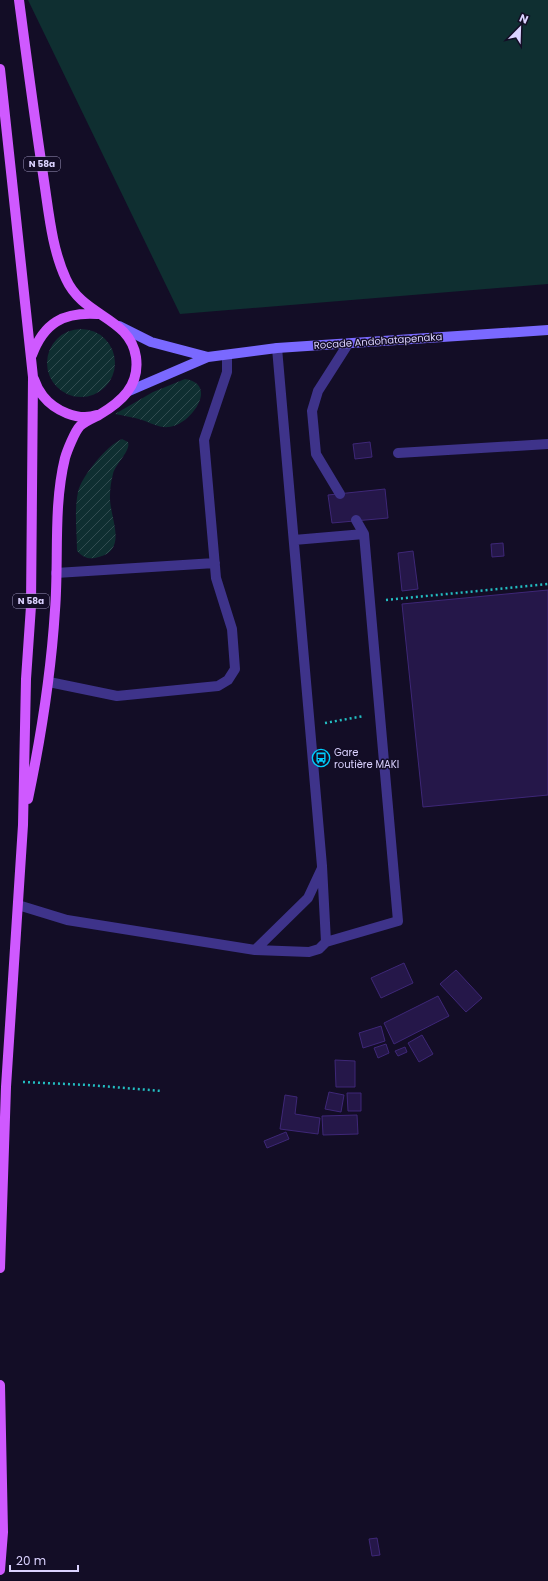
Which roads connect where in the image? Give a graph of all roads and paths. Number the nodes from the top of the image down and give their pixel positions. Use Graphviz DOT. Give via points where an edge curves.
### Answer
graph roads {
  1 [pos="19,0"];
  2 [pos="0,69"];
  3 [pos="97,314"];
  4 [pos="119,326"];
  5 [pos="548,330"];
  6 [pos="348,344"];
  7 [pos="277,348"];
  8 [pos="227,355"];
  9 [pos="31,357"];
  10 [pos="208,357"];
  11 [pos="33,377"];
  12 [pos="130,391"];
  13 [pos="111,408"];
  14 [pos="548,444"];
  15 [pos="398,454"];
  16 [pos="340,494"];
  17 [pos="356,520"];
  18 [pos="364,534"];
  19 [pos="294,540"];
  20 [pos="215,563"];
  21 [pos="56,573"];
  22 [pos="548,584"];
  23 [pos="370,602"];
  24 [pos="49,682"];
  25 [pos="380,714"];
  26 [pos="310,725"];
  27 [pos="23,825"];
  28 [pos="322,866"];
  29 [pos="18,905"];
  30 [pos="326,942"];
  31 [pos="255,950"];
  32 [pos="6,1081"];
  33 [pos="162,1091"];
  34 [pos="0,1268"];
  35 [pos="0,1385"];
  36 [pos="0,1570"];
  1 -- 3 [label="main road, N 58a" via="53,240 65,278 75,296"];
  2 -- 9 [label="main road, N 58a"];
  3 -- 4 [label="main road"];
  3 -- 9 [label="main road" via="80,312 48,327 37,341"];
  4 -- 10 [label="main road" via="151,342"];
  4 -- 12 [label="main road" via="130,340 136,357 136,374"];
  5 -- 6 [label="main road, Rocade Andohatapenaka"];
  6 -- 7 [label="main road, Rocade Andohatapenaka"];
  6 -- 16 [label="lane" via="318,391 312,411 316,454"];
  7 -- 8 [label="main road, Rocade Andohatapenaka"];
  7 -- 19 [label="lane"];
  8 -- 10 [label="main road, Rocade Andohatapenaka"];
  8 -- 20 [label="lane" via="227,372 204,440"];
  9 -- 11 [label="main road, N 58a"];
  10 -- 12 [label="main road"];
  11 -- 13 [label="main road" via="42,395 56,409 75,416 94,416"];
  11 -- 27 [label="main road, N 58a" via="31,606 26,679"];
  12 -- 13 [label="main road"];
  13 -- 21 [label="main road, N 58a" via="80,426 66,455 58,491"];
  14 -- 15 [label="lane"];
  17 -- 18 [label="lane"];
  18 -- 19 [label="lane"];
  18 -- 23 [label="lane"];
  19 -- 26 [label="lane"];
  20 -- 21 [label="lane"];
  20 -- 24 [label="lane" via="219,591 232,629 235,669 228,680 218,686 118,696"];
  21 -- 24 [label="main road, N 58a"];
  22 -- 23 [label="path"];
  23 -- 25 [label="lane"];
  24 -- 27 [label="main road, N 58a"];
  25 -- 26 [label="path"];
  25 -- 30 [label="lane" via="398,921"];
  26 -- 28 [label="lane"];
  27 -- 29 [label="main road, N 58a"];
  28 -- 30 [label="lane"];
  28 -- 31 [label="lane" via="308,898"];
  29 -- 31 [label="lane" via="67,920"];
  29 -- 32 [label="main road, N 58a"];
  30 -- 31 [label="lane" via="319,949 309,952"];
  32 -- 33 [label="path" via="88,1084"];
  32 -- 34 [label="main road, N 58a"];
  35 -- 36 [label="main road"];
}
